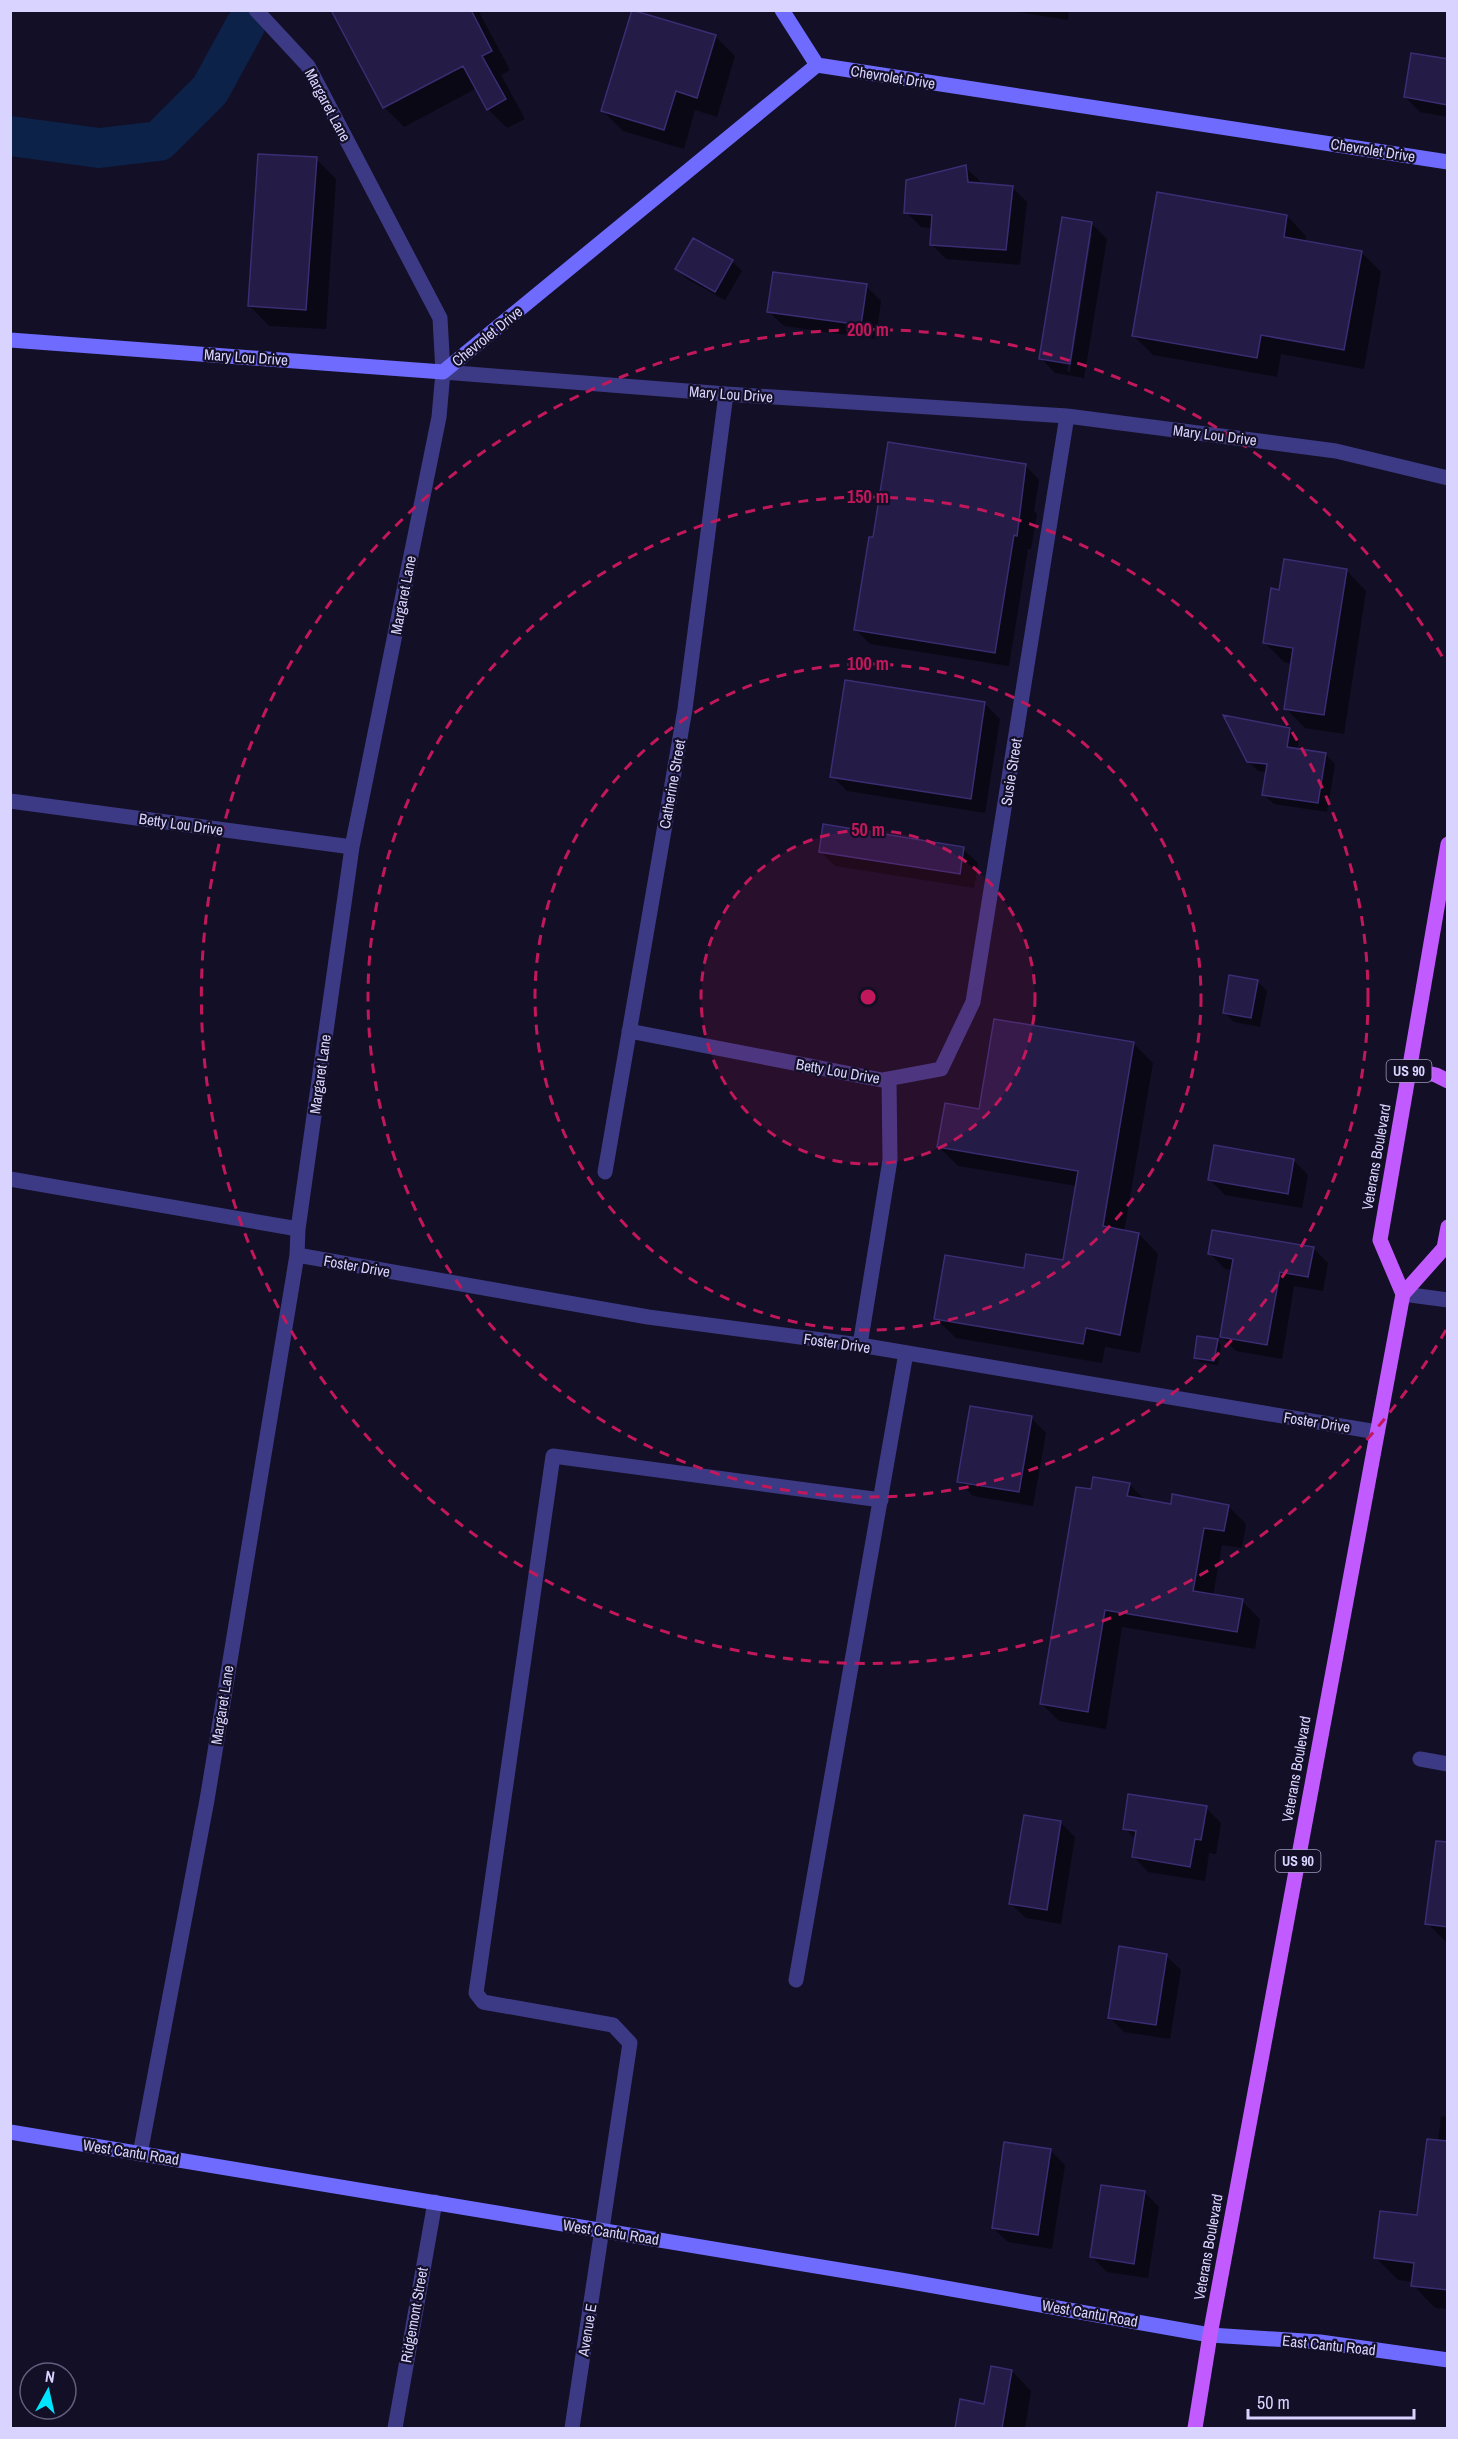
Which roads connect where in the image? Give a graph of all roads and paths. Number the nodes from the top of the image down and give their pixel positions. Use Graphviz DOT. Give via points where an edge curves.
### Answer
graph roads {
  1 [pos="256,10"];
  2 [pos="782,10"];
  3 [pos="817,65"];
  4 [pos="1448,162"];
  5 [pos="10,340"];
  6 [pos="443,372"];
  7 [pos="726,394"];
  8 [pos="1066,416"];
  9 [pos="1448,478"];
  10 [pos="10,801"];
  11 [pos="1448,844"];
  12 [pos="352,847"];
  13 [pos="629,1031"];
  14 [pos="1410,1069"];
  15 [pos="890,1079"];
  16 [pos="1448,1081"];
  17 [pos="605,1172"];
  18 [pos="10,1179"];
  19 [pos="1448,1227"];
  20 [pos="298,1229"];
  21 [pos="297,1255"];
  22 [pos="1403,1294"];
  23 [pos="1448,1300"];
  24 [pos="860,1346"];
  25 [pos="906,1353"];
  26 [pos="1377,1432"];
  27 [pos="880,1500"];
  28 [pos="1420,1759"];
  29 [pos="1448,1764"];
  30 [pos="796,1980"];
  31 [pos="10,2132"];
  32 [pos="140,2154"];
  33 [pos="435,2202"];
  34 [pos="603,2230"];
  35 [pos="1210,2335"];
  36 [pos="1448,2360"];
  37 [pos="396,2428"];
  38 [pos="572,2428"];
  39 [pos="1195,2428"];
  1 -- 6 [label="street, Margaret Lane" via="308,66 440,318"];
  2 -- 3 [label="main road"];
  3 -- 4 [label="main road, Chevrolet Drive"];
  3 -- 6 [label="main road, Chevrolet Drive"];
  5 -- 6 [label="main road, Mary Lou Drive"];
  6 -- 7 [label="street, Mary Lou Drive"];
  6 -- 12 [label="street, Margaret Lane" via="439,417"];
  7 -- 8 [label="street, Mary Lou Drive"];
  7 -- 13 [label="street, Catherine Street" via="685,709"];
  8 -- 9 [label="street, Mary Lou Drive" via="1336,451"];
  8 -- 15 [label="street, Susie Street" via="973,1002 941,1069"];
  10 -- 12 [label="street, Betty Lou Drive"];
  11 -- 14 [label="main road, Veterans Boulevard / US 90"];
  12 -- 20 [label="street, Margaret Lane"];
  13 -- 15 [label="street, Betty Lou Drive"];
  13 -- 17 [label="street, Catherine Street"];
  14 -- 16 [label="main road"];
  14 -- 22 [label="main road, Veterans Boulevard / US 90" via="1380,1240"];
  15 -- 24 [label="street, Betty Lou Drive" via="890,1160"];
  18 -- 20 [label="street"];
  19 -- 22 [label="main road" via="1444,1248"];
  20 -- 21 [label="street, Margaret Lane"];
  21 -- 24 [label="street, Foster Drive" via="648,1317"];
  21 -- 32 [label="street, Margaret Lane" via="207,1800"];
  22 -- 23 [label="street"];
  22 -- 26 [label="main road, Veterans Boulevard / US 90"];
  24 -- 25 [label="street, Foster Drive"];
  25 -- 26 [label="street, Foster Drive"];
  25 -- 27 [label="street"];
  26 -- 35 [label="main road, Veterans Boulevard / US 90"];
  27 -- 30 [label="street"];
  27 -- 34 [label="street, Avenue E" via="553,1456 476,1993 483,2002 613,2025 630,2043"];
  28 -- 29 [label="street"];
  31 -- 32 [label="main road, West Cantu Road"];
  32 -- 33 [label="main road, West Cantu Road"];
  33 -- 34 [label="main road, West Cantu Road"];
  33 -- 37 [label="street, Ridgemont Street"];
  34 -- 35 [label="main road, West Cantu Road"];
  34 -- 38 [label="street, Avenue E"];
  35 -- 36 [label="main road, East Cantu Road" via="1320,2342"];
  35 -- 39 [label="main road, Veterans Boulevard / US 90"];
}
